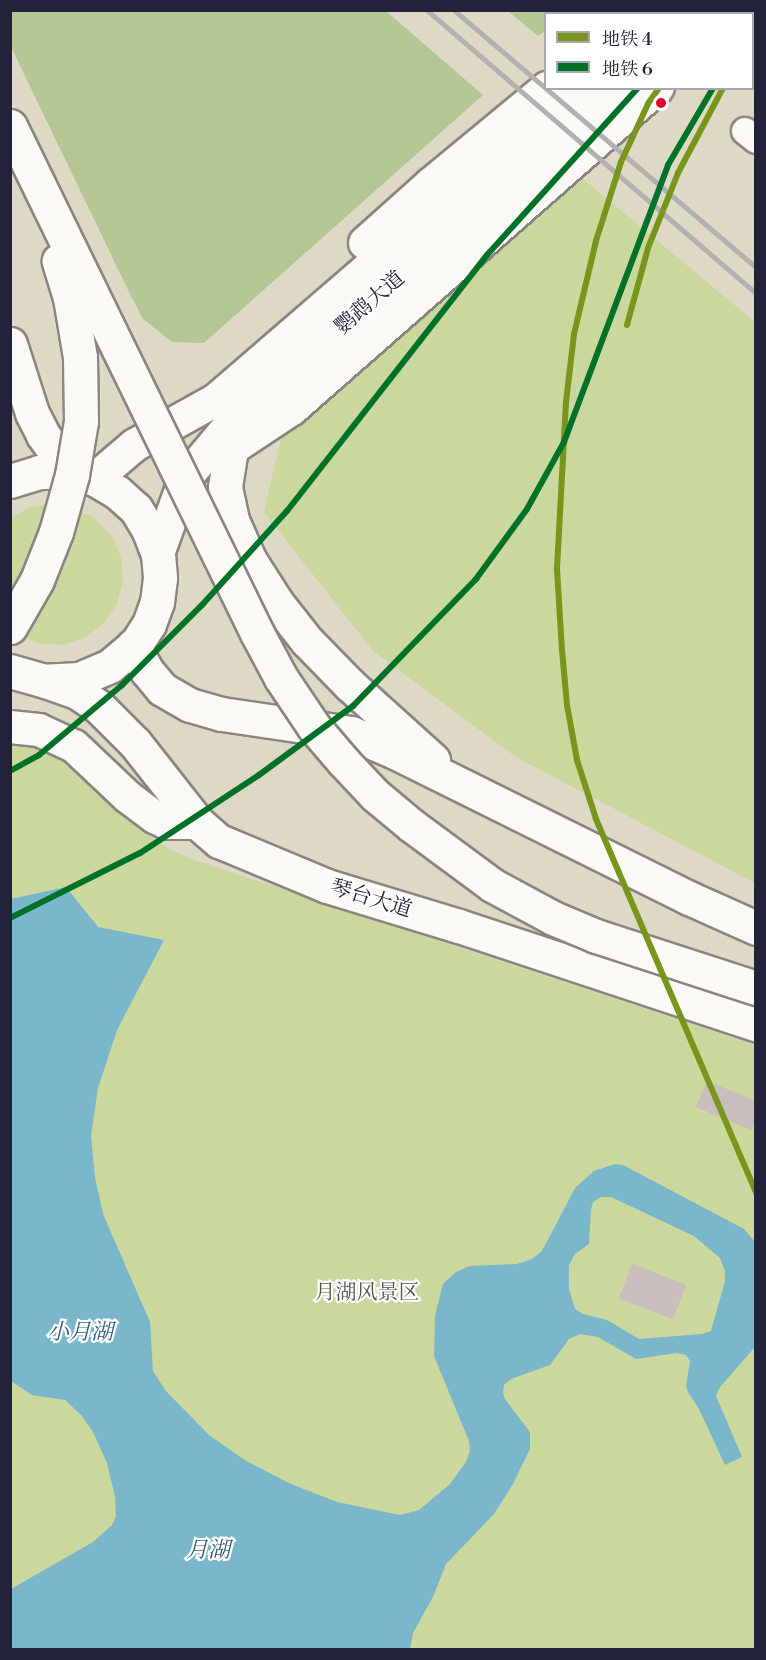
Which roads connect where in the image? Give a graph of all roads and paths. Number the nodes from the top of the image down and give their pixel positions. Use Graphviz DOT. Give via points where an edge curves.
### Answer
graph roads {
  1 [pos="545,90"];
  2 [pos="584,90"];
  3 [pos="626,90"];
  4 [pos="656,90"];
  5 [pos="10,128"];
  6 [pos="10,344"];
  7 [pos="228,422"];
  8 [pos="83,476"];
  9 [pos="10,481"];
  10 [pos="158,554"];
  11 [pos="10,627"];
  12 [pos="136,644"];
  13 [pos="10,671"];
  14 [pos="45,681"];
  15 [pos="10,727"];
  16 [pos="463,788"];
  17 [pos="198,823"];
  18 [pos="756,928"];
  19 [pos="756,988"];
  20 [pos="756,1024"];
  1 -- 7 [label="main road" via="431,184 282,318"];
  2 -- 7 [label="main road, 鹦鹉大道" via="462,188"];
  3 -- 7 [label="main road, 鹦鹉大道"];
  4 -- 7 [label="main road" via="292,409"];
  5 -- 11 [label="highway, bridge" via="47,220 70,298 80,357 81,421 72,476 56,532 37,580"];
  5 -- 19 [label="highway, bridge" via="257,633 281,678 343,762 411,825 502,891 596,936"];
  6 -- 8 [label="highway" via="42,435"];
  7 -- 8 [label="main road, 鹦鹉大道" via="135,445"];
  7 -- 10 [label="main road, 鹦鹉大道" via="185,479"];
  7 -- 16 [label="highway" via="225,487 232,520 249,558 308,641 350,685"];
  8 -- 9 [label="highway" via="39,472"];
  8 -- 10 [label="highway" via="117,492 136,509"];
  10 -- 12 [label="highway" via="157,602"];
  12 -- 14 [label="highway" via="110,666 79,679"];
  12 -- 16 [label="highway" via="133,646 147,671 162,689 190,705 222,714 351,733"];
  13 -- 14 [label="highway, 琴台大道"];
  14 -- 17 [label="highway, 琴台大道" via="77,692 99,707 135,743"];
  15 -- 17 [label="main road" via="39,730 74,746 154,817 167,823"];
  16 -- 18 [label="highway"];
  17 -- 20 [label="highway, 琴台大道" via="219,841 327,886"];
}
